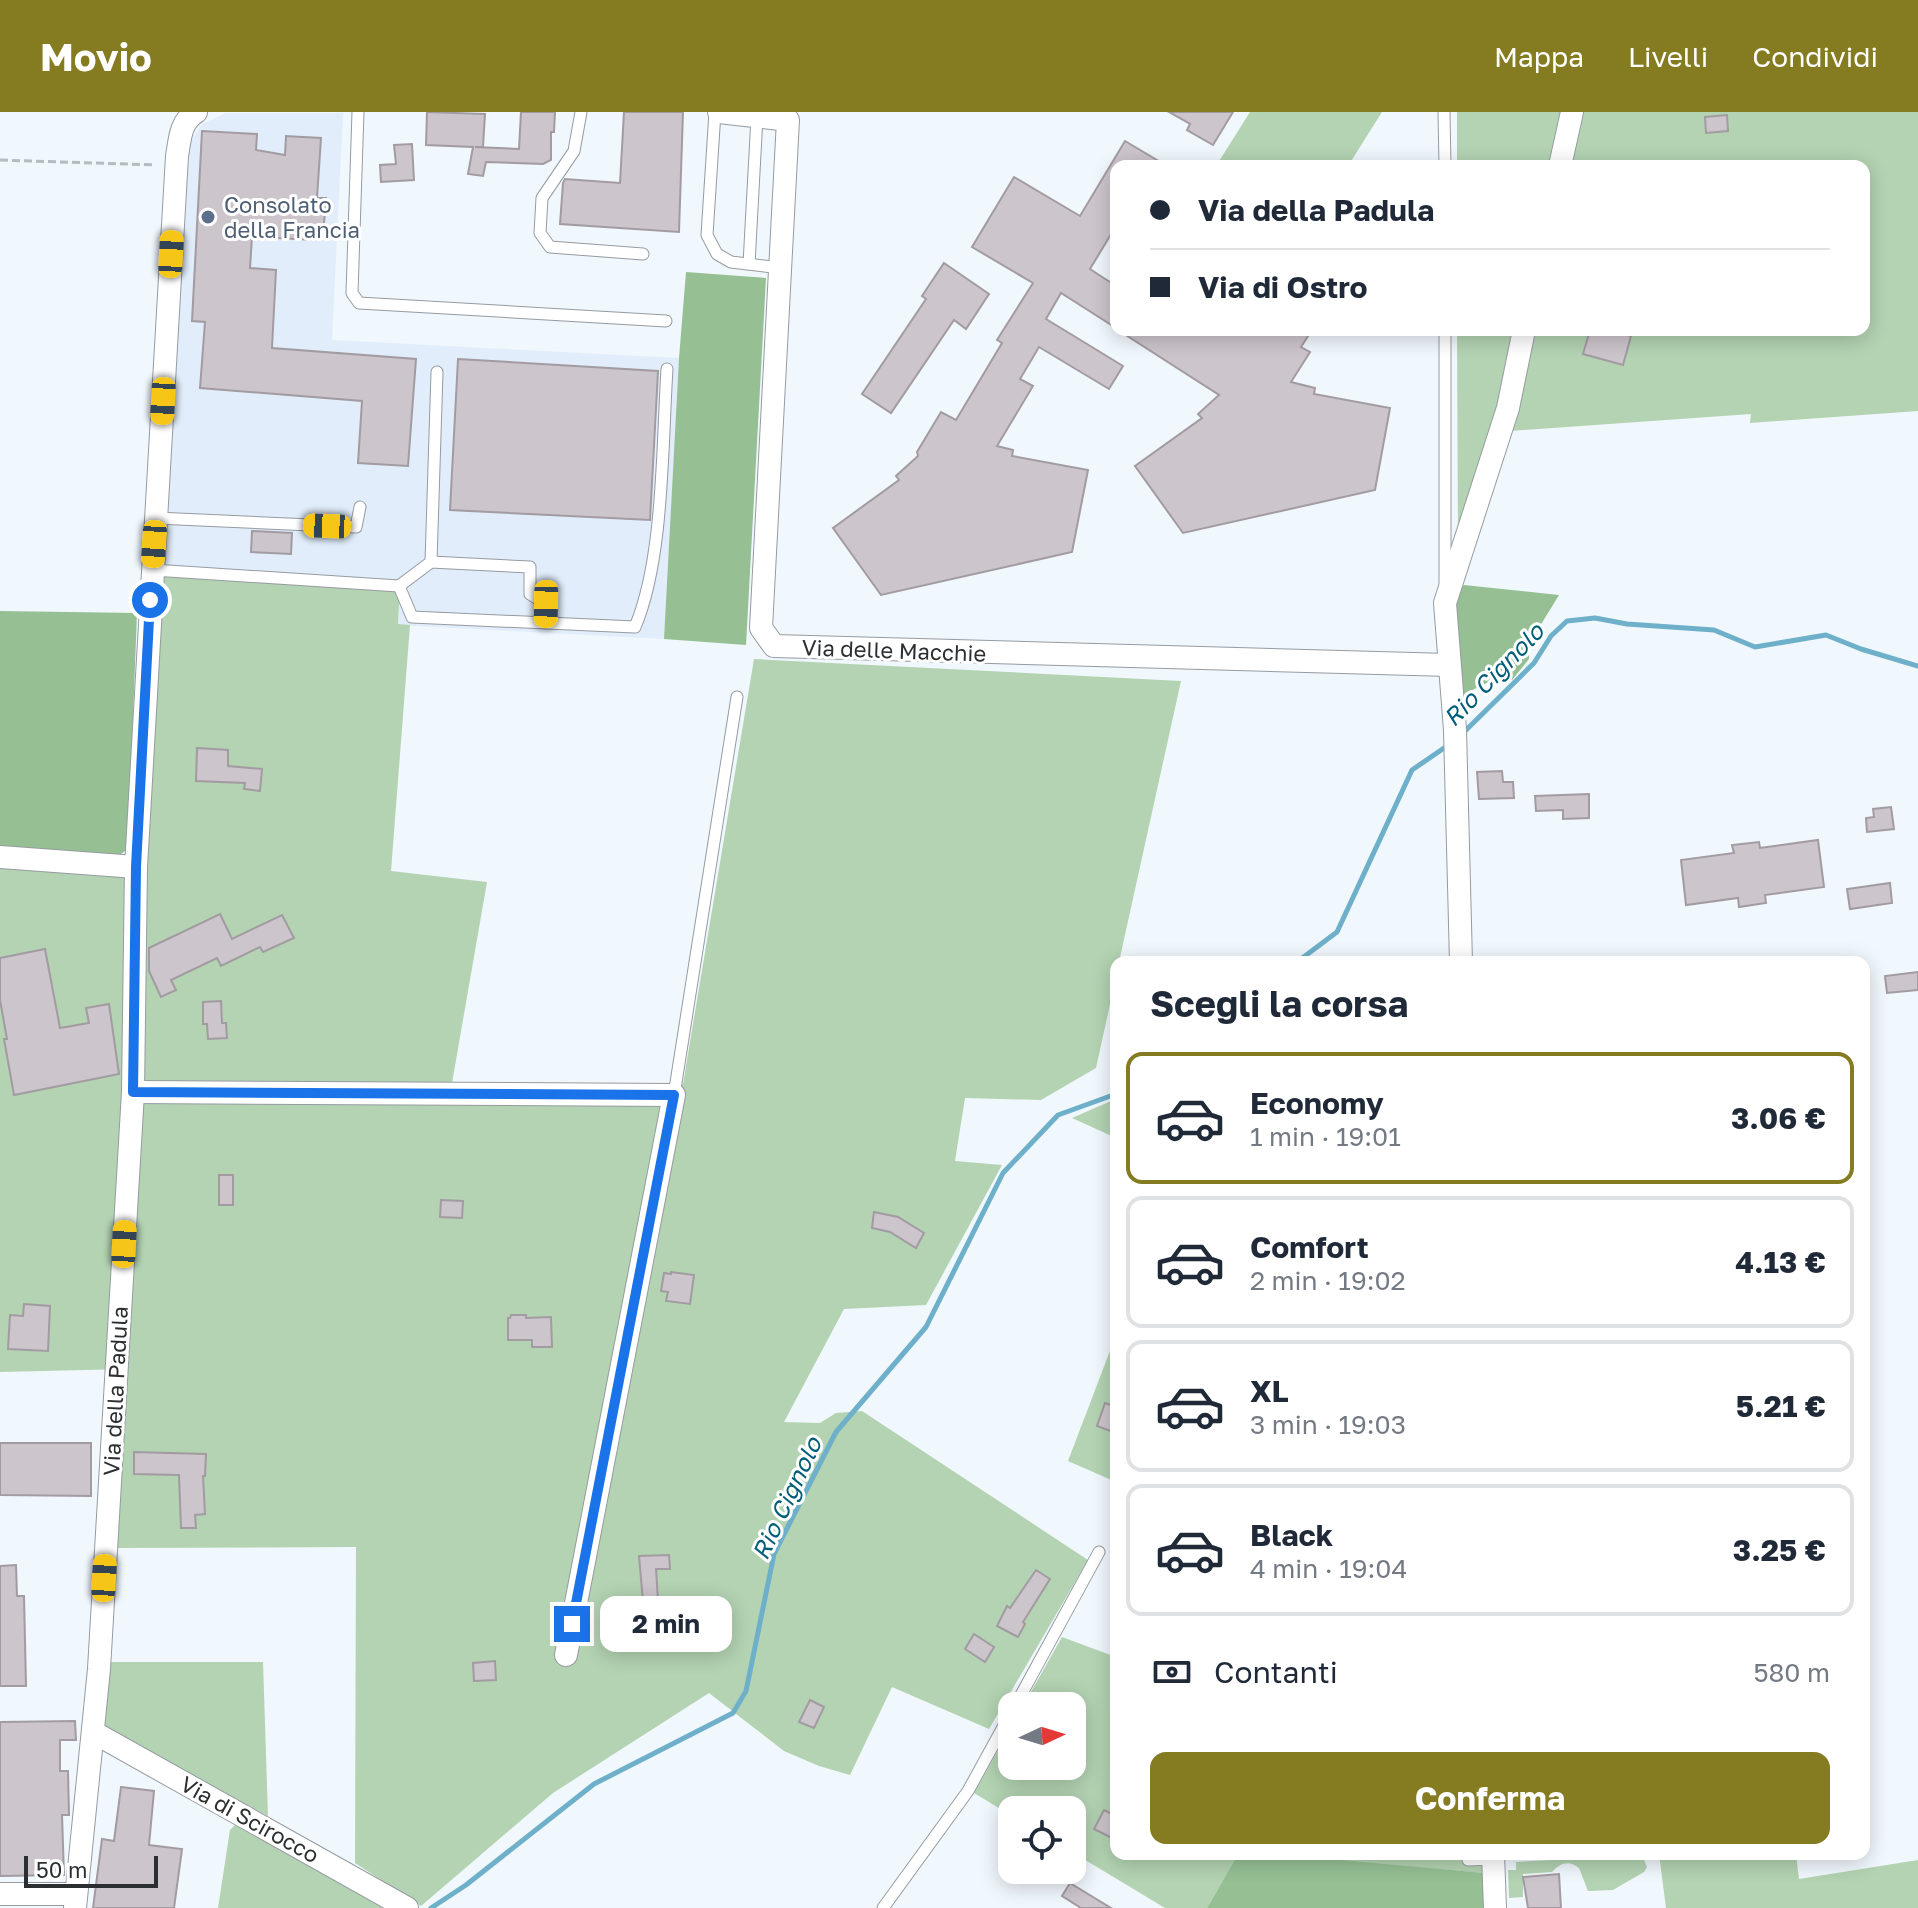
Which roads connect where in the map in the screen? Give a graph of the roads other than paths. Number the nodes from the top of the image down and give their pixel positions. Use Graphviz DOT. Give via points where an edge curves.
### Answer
graph roads {
  1 [pos="196,112"];
  2 [pos="358,112"];
  3 [pos="581,112"];
  4 [pos="717,112"];
  5 [pos="1444,112"];
  6 [pos="1572,112"];
  7 [pos="788,116"];
  8 [pos="757,117"];
  9 [pos="1445,160"];
  10 [pos="1561,160"];
  11 [pos="643,254"];
  12 [pos="749,264"];
  13 [pos="780,268"];
  14 [pos="666,321"];
  15 [pos="1445,336"];
  16 [pos="1523,336"];
  17 [pos="667,369"];
  18 [pos="437,372"];
  19 [pos="360,507"];
  20 [pos="156,518"];
  21 [pos="431,562"];
  22 [pos="152,570"];
  23 [pos="399,586"];
  24 [pos="1445,603"];
  25 [pos="546,623"];
  26 [pos="1449,665"];
  27 [pos="737,697"];
  28 [pos="0,857"];
  29 [pos="136,867"];
  30 [pos="1461,956"];
  31 [pos="133,1092"];
  32 [pos="678,1095"];
  33 [pos="1099,1552"];
  34 [pos="566,1655"];
  35 [pos="1022,1692"];
  36 [pos="93,1732"];
  37 [pos="998,1736"];
  38 [pos="1493,1860"];
  39 [pos="0,1894"];
  40 [pos="76,1901"];
  41 [pos="407,1908"];
  42 [pos="883,1908"];
  43 [pos="1495,1908"];
  1 -- 20 [label="street, Via della Padula" via="183,124 176,166"];
  2 -- 14 [label="lane" via="352,293 359,303"];
  3 -- 11 [label="lane" via="574,151 542,198 540,233 550,247"];
  4 -- 8 [label="street, Via delle Macchie"];
  4 -- 12 [label="lane" via="707,235 717,254"];
  5 -- 9 [label="lane"];
  6 -- 10 [label="street"];
  7 -- 8 [label="street, Via delle Macchie"];
  7 -- 13 [label="street, Via delle Macchie"];
  8 -- 12 [label="lane"];
  12 -- 13 [label="lane"];
  13 -- 26 [label="street, Via delle Macchie" via="761,628 774,646"];
  15 -- 24 [label="lane"];
  16 -- 24 [label="street" via="1508,408"];
  17 -- 25 [label="lane" via="657,524 646,601 635,627"];
  18 -- 21 [label="lane"];
  19 -- 20 [label="lane" via="356,527"];
  20 -- 22 [label="street, Via della Padula"];
  21 -- 23 [label="lane"];
  21 -- 25 [label="lane" via="530,567 530,594 546,604"];
  22 -- 23 [label="lane"];
  22 -- 29 [label="street, Via della Padula"];
  23 -- 25 [label="lane" via="412,617"];
  24 -- 26 [label="street"];
  26 -- 30 [label="street"];
  27 -- 32 [label="lane"];
  28 -- 29 [label="street"];
  29 -- 31 [label="street, Via della Padula"];
  31 -- 32 [label="street"];
  31 -- 36 [label="street, Via della Padula"];
  32 -- 34 [label="street"];
  33 -- 35 [label="lane"];
  36 -- 40 [label="street, Via della Padula"];
  36 -- 41 [label="street, Via di Scirocco" via="185,1775 231,1816 340,1860"];
  37 -- 42 [label="lane" via="968,1791"];
  38 -- 43 [label="street"];
  39 -- 40 [label="street"];
}
